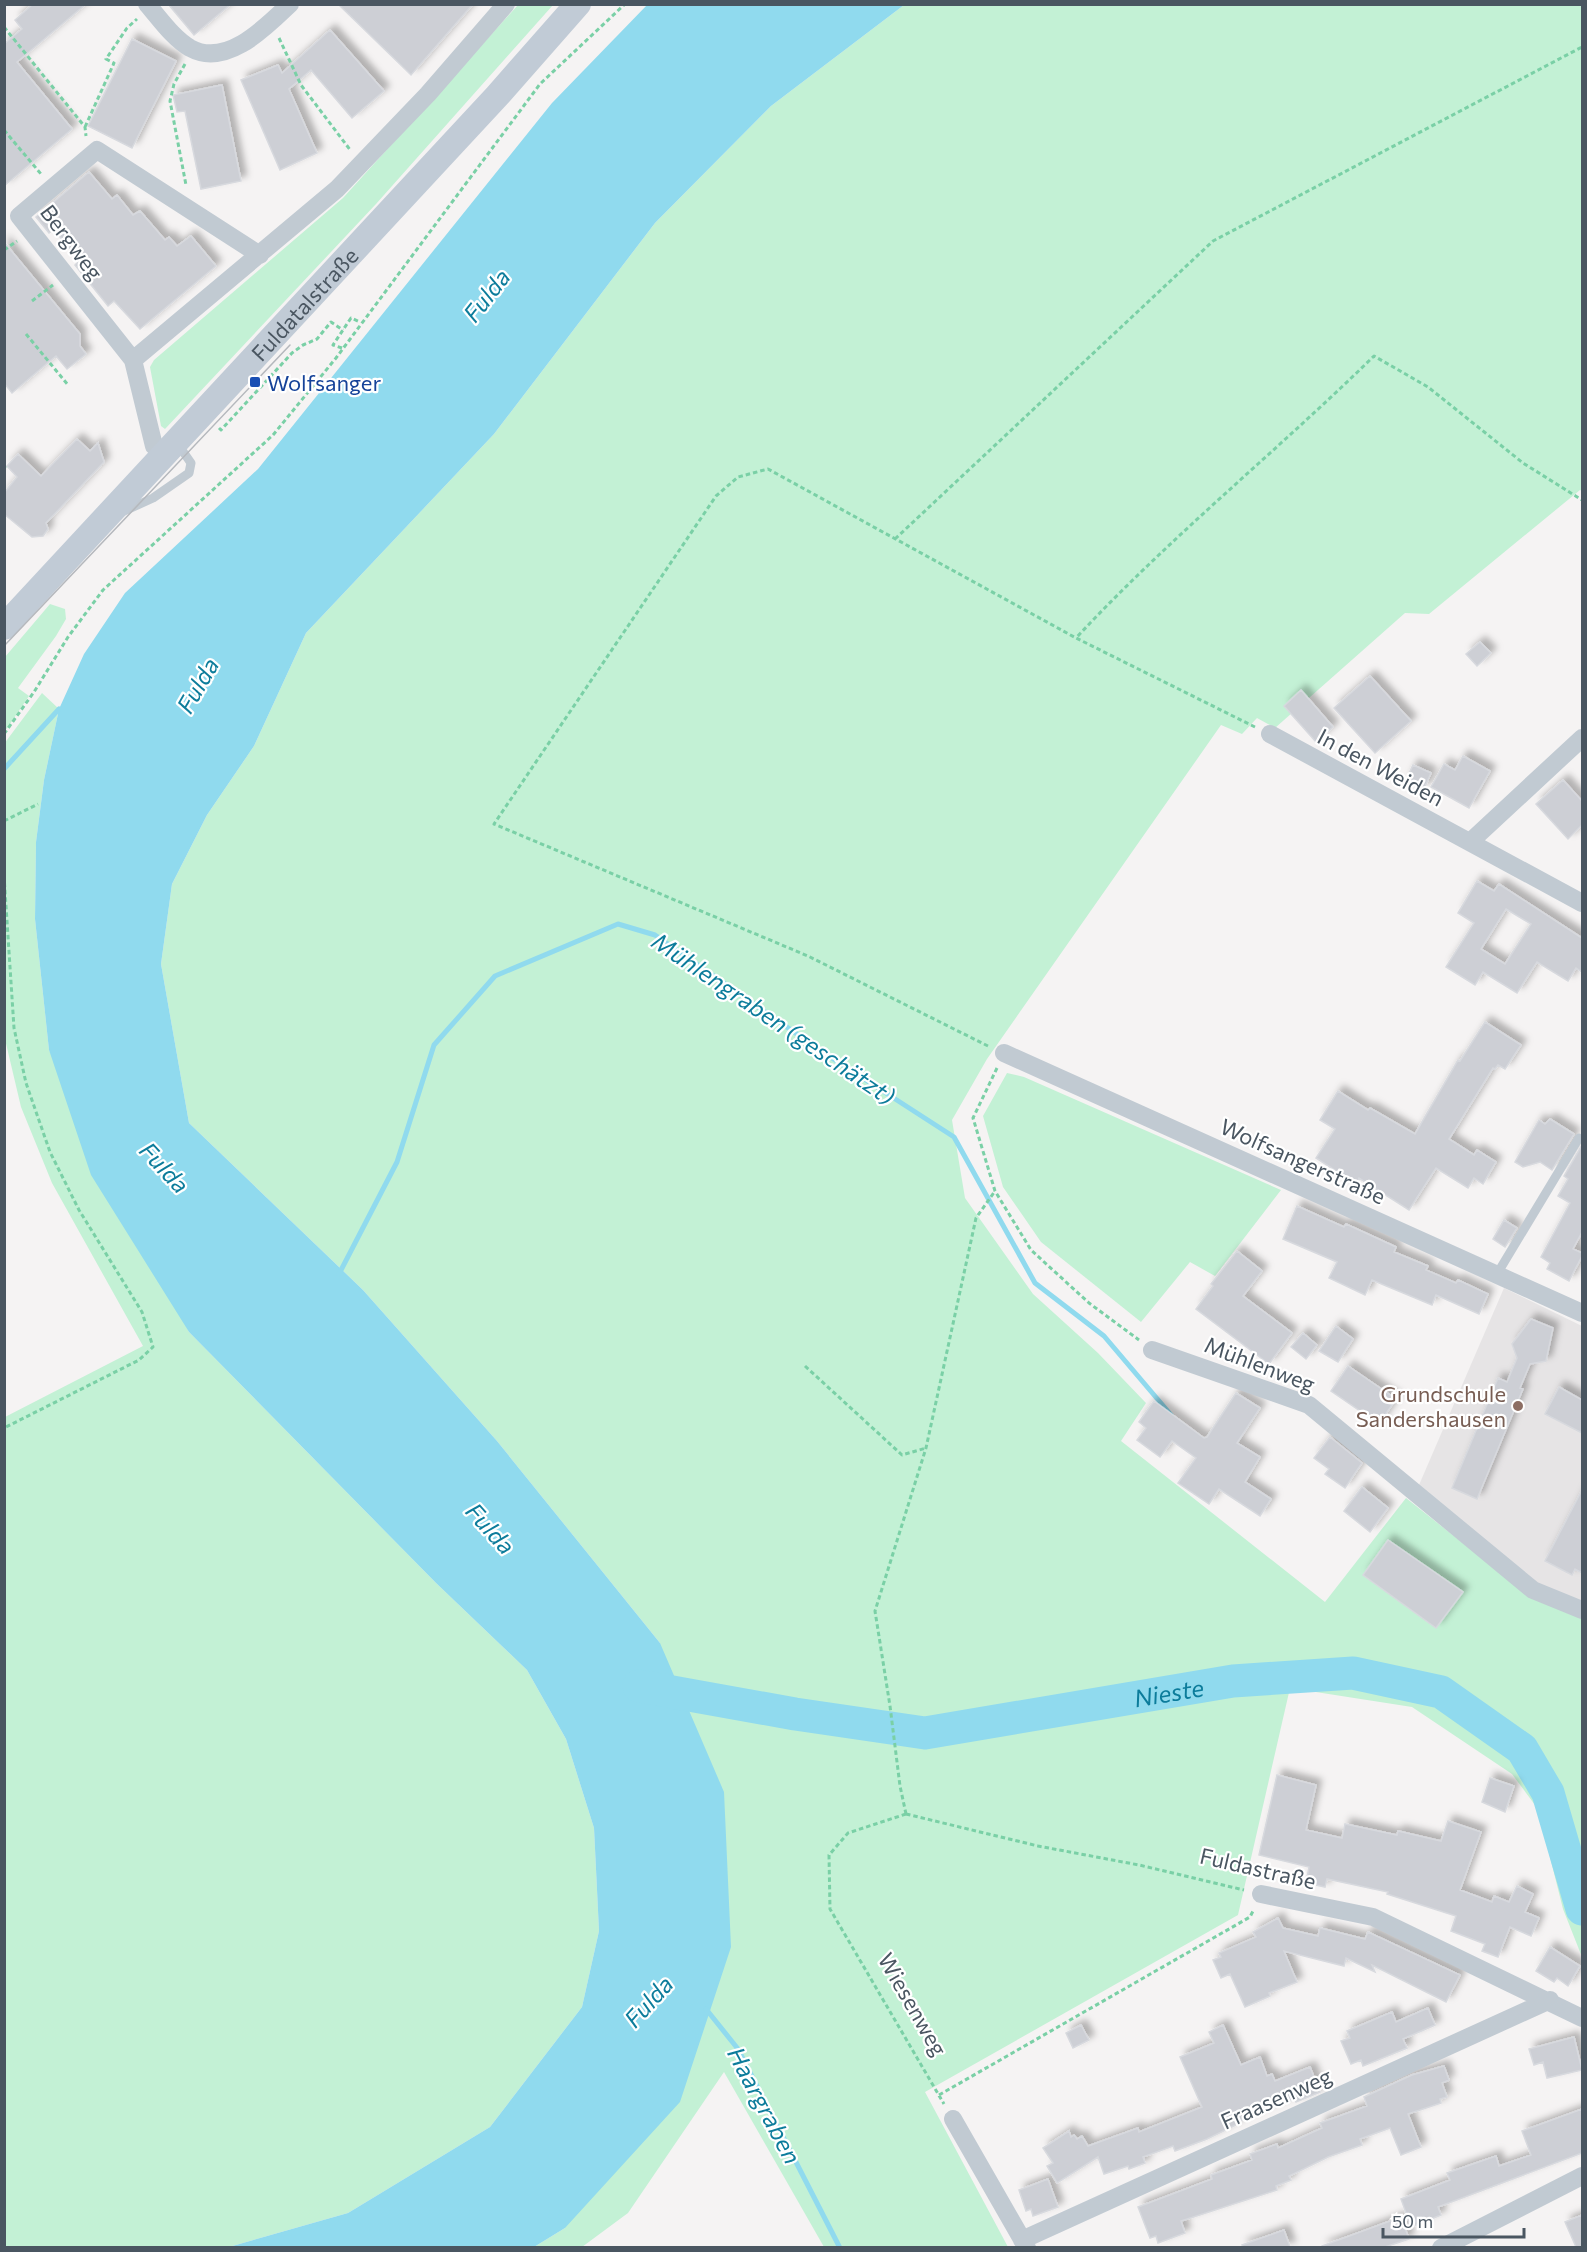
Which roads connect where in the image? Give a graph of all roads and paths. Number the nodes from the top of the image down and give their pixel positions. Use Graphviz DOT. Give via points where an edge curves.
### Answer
graph roads {
  1 [pos="147,4"];
  2 [pos="290,4"];
  3 [pos="506,4"];
  4 [pos="578,4"];
  5 [pos="625,4"];
  6 [pos="4,27"];
  7 [pos="127,28"];
  8 [pos="279,39"];
  9 [pos="1582,47"];
  10 [pos="186,62"];
  11 [pos="4,130"];
  12 [pos="30,161"];
  13 [pos="361,165"];
  14 [pos="191,211"];
  15 [pos="260,255"];
  16 [pos="66,275"];
  17 [pos="33,301"];
  18 [pos="331,322"];
  19 [pos="360,322"];
  20 [pos="343,330"];
  21 [pos="26,334"];
  22 [pos="342,348"];
  23 [pos="133,360"];
  24 [pos="68,386"];
  25 [pos="170,449"];
  26 [pos="1582,500"];
  27 [pos="896,539"];
  28 [pos="4,627"];
  29 [pos="1076,638"];
  30 [pos="4,734"];
  31 [pos="1270,734"];
  32 [pos="1582,738"];
  33 [pos="38,804"];
  34 [pos="4,821"];
  35 [pos="1470,842"];
  36 [pos="4,874"];
  37 [pos="1582,903"];
  38 [pos="1004,1053"];
  39 [pos="1579,1138"];
  40 [pos="995,1191"];
  41 [pos="1497,1275"];
  42 [pos="1582,1313"];
  43 [pos="1152,1350"];
  44 [pos="805,1366"];
  45 [pos="4,1428"];
  46 [pos="926,1448"];
  47 [pos="1582,1610"];
  48 [pos="906,1814"];
  49 [pos="1261,1894"];
  50 [pos="1550,2000"];
  51 [pos="1582,2018"];
  52 [pos="939,2095"];
  53 [pos="953,2119"];
  54 [pos="1582,2176"];
  55 [pos="1024,2244"];
  56 [pos="1441,2247"];
  1 -- 2 [label="street" via="185,45 219,55 259,34"];
  3 -- 13 [label="street"];
  4 -- 25 [label="main road, Fuldatalstraße"];
  5 -- 19 [label="path" via="540,84"];
  6 -- 7 [label="path" via="85,127 114,63 106,59"];
  8 -- 13 [label="path" via="301,85"];
  9 -- 27 [label="path" via="1213,241"];
  10 -- 14 [label="path" via="170,101"];
  11 -- 12 [label="path"];
  13 -- 15 [label="street"];
  14 -- 15 [label="street, Bergweg"];
  14 -- 16 [label="street, Bergweg" via="97,150 19,216"];
  15 -- 23 [label="street"];
  16 -- 17 [label="path"];
  16 -- 23 [label="street, Bergweg"];
  18 -- 20 [label="path"];
  19 -- 20 [label="path" via="351,318"];
  19 -- 22 [label="path"];
  20 -- 22 [label="path" via="333,345"];
  21 -- 24 [label="path"];
  22 -- 30 [label="path" via="273,435 103,590"];
  23 -- 25 [label="street, Bergweg" via="154,446"];
  25 -- 28 [label="main road, Fuldatalstraße"];
  26 -- 29 [label="path" via="1523,463 1428,387 1374,356"];
  27 -- 29 [label="path"];
  27 -- 38 [label="path" via="768,469 738,477 716,496 494,824 808,956"];
  29 -- 31 [label="path"];
  31 -- 35 [label="street, In den Weiden"];
  32 -- 35 [label="street"];
  33 -- 34 [label="path"];
  35 -- 37 [label="street, In den Weiden"];
  36 -- 45 [label="path" via="14,1028 26,1083 50,1152 79,1210 142,1312 153,1347 139,1360"];
  38 -- 40 [label="path" via="973,1118"];
  38 -- 41 [label="street, Wolfsangerstraße"];
  39 -- 41 [label="lane"];
  40 -- 43 [label="path" via="1031,1250 1089,1303"];
  40 -- 46 [label="path" via="976,1218"];
  41 -- 42 [label="street, Wolfsangerstraße"];
  43 -- 47 [label="street, Mühlenweg" via="1309,1405 1533,1590"];
  44 -- 46 [label="path" via="902,1455"];
  46 -- 48 [label="path" via="874,1611"];
  48 -- 49 [label="path, Fuldastraße"];
  48 -- 52 [label="path, Wiesenweg" via="848,1833 829,1855 830,1909"];
  49 -- 50 [label="street, Fuldastraße" via="1373,1917"];
  49 -- 52 [label="path" via="1250,1917"];
  50 -- 51 [label="street, Fuldastraße"];
  50 -- 55 [label="street, Fraasenweg"];
  52 -- 53 [label="path, Wiesenweg"];
  53 -- 55 [label="street"];
  54 -- 56 [label="street"];
}
